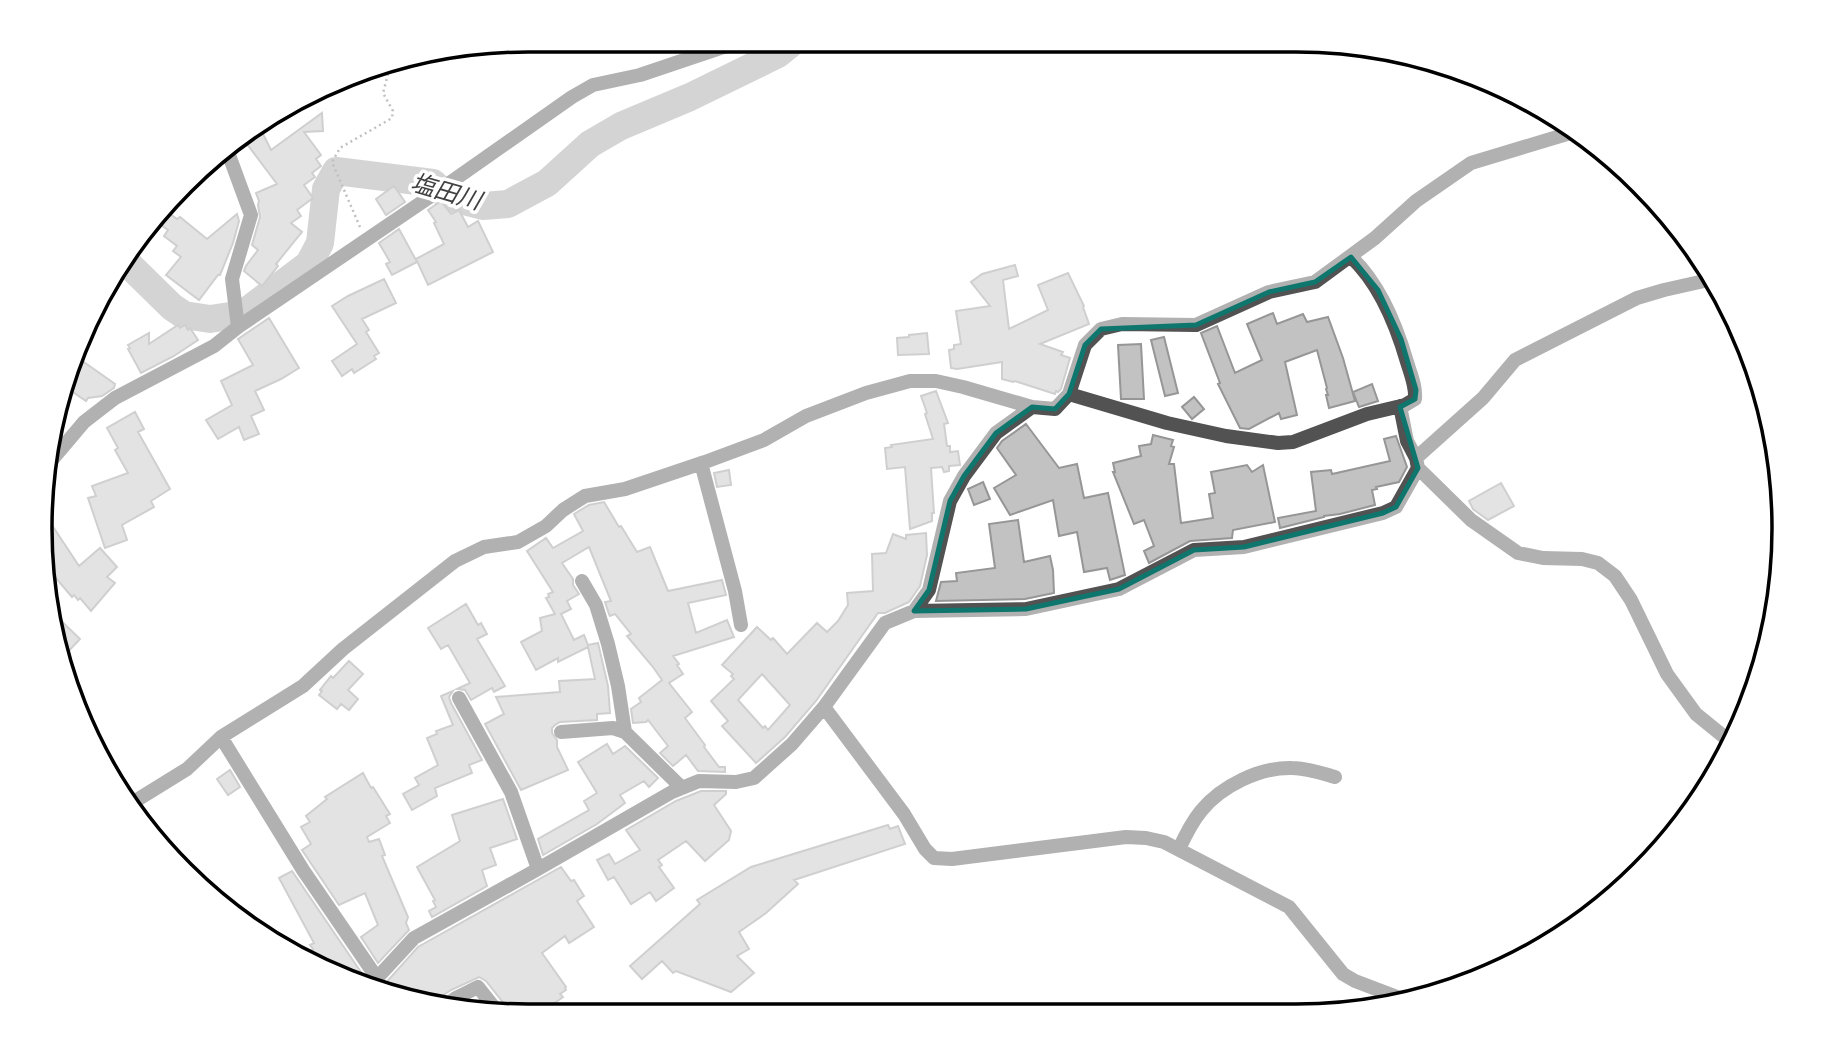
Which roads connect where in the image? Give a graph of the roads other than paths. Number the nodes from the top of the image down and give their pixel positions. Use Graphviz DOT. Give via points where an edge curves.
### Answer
graph roads {
  1 [pos="708,52"];
  2 [pos="1563,135"];
  3 [pos="230,158"];
  4 [pos="1351,257"];
  5 [pos="1702,281"];
  6 [pos="238,327"];
  7 [pos="1069,394"];
  8 [pos="1400,406"];
  9 [pos="1032,407"];
  10 [pos="60,451"];
  11 [pos="701,463"];
  12 [pos="1417,463"];
  13 [pos="582,581"];
  14 [pos="914,611"];
  15 [pos="741,625"];
  16 [pos="459,698"];
  17 [pos="824,707"];
  18 [pos="561,732"];
  19 [pos="625,732"];
  20 [pos="1723,736"];
  21 [pos="220,737"];
  22 [pos="1335,777"];
  23 [pos="682,788"];
  24 [pos="138,799"];
  25 [pos="1178,849"];
  26 [pos="538,869"];
  27 [pos="368,976"];
  28 [pos="377,980"];
  29 [pos="1390,994"];
  30 [pos="456,998"];
  31 [pos="490,1002"];
  1 -- 6 [label="street" via="593,85 572,97"];
  2 -- 4 [label="street" via="1471,163 1416,201"];
  3 -- 6 [label="street" via="251,215 232,279"];
  4 -- 7 [label="street" via="1315,282 1269,292 1196,325 1122,324 1101,330 1085,345"];
  4 -- 8 [label="street" via="1378,289 1401,339 1416,390 1415,400"];
  5 -- 12 [label="street" via="1637,298 1516,360"];
  6 -- 10 [label="street" via="214,346 116,398 84,422"];
  7 -- 8 [label="street" via="1167,423 1278,443"];
  7 -- 9 [label="street" via="1055,409"];
  8 -- 12 [label="street"];
  9 -- 11 [label="street" via="936,381 910,382 866,393"];
  9 -- 14 [label="street" via="996,433 950,500 929,590"];
  11 -- 15 [label="street"];
  11 -- 21 [label="street" via="625,489 585,496 518,542 484,547 455,561 303,686"];
  12 -- 14 [label="street" via="1396,507 1383,513 1244,547 1194,550 1119,589 1026,609"];
  12 -- 20 [label="street" via="1471,520 1518,553 1582,559 1598,563 1615,576 1667,674 1696,714"];
  13 -- 19 [label="street" via="596,605 608,644"];
  14 -- 17 [label="street" via="885,623"];
  16 -- 26 [label="street" via="511,792"];
  17 -- 23 [label="street" via="754,779 699,781"];
  17 -- 25 [label="street" via="934,858 1126,837 1164,842"];
  18 -- 19 [label="street" via="613,728"];
  19 -- 23 [label="street"];
  21 -- 24 [label="street" via="187,769"];
  21 -- 27 [label="street"];
  22 -- 25 [label="street" via="1291,768 1248,777 1228,787 1202,810"];
  23 -- 26 [label="street"];
  25 -- 29 [label="street" via="1289,906 1343,974"];
  26 -- 28 [label="street" via="414,938"];
  30 -- 31 [label="street" via="478,987"];
}
